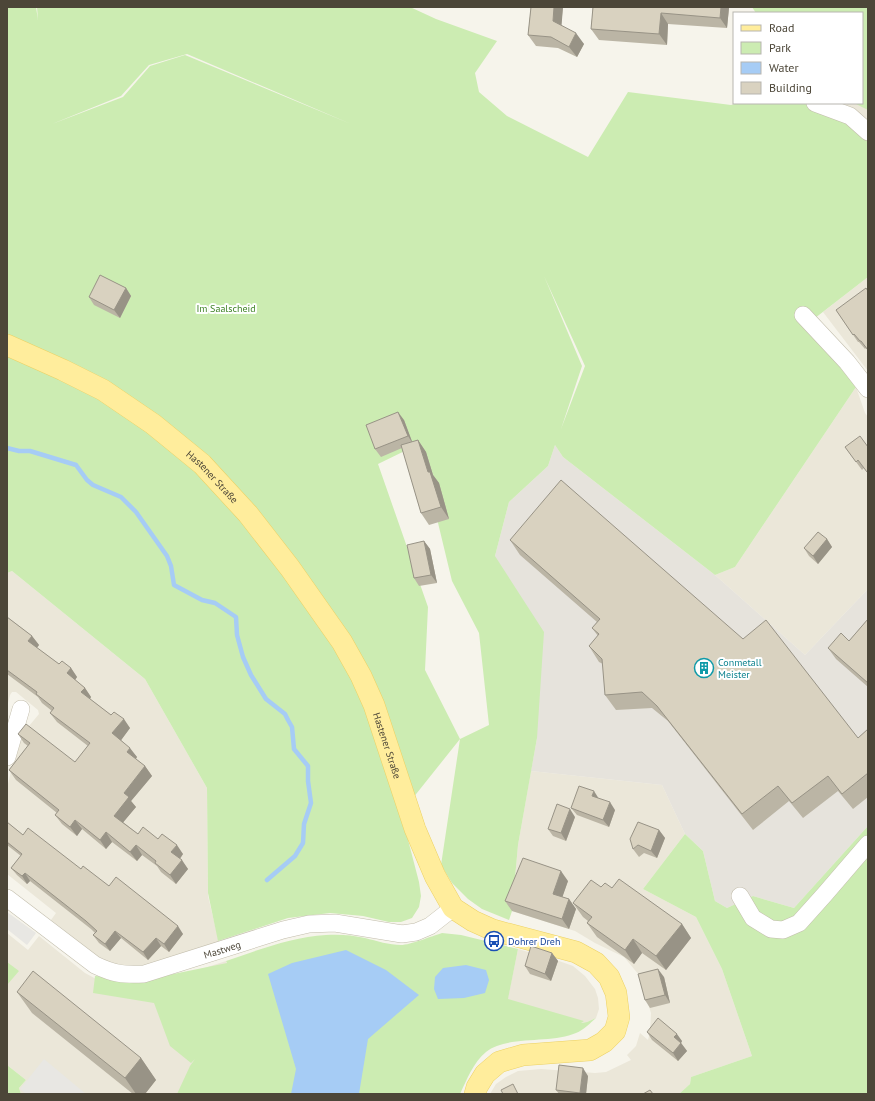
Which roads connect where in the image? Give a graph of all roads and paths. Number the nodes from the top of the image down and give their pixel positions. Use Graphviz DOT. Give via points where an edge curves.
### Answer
graph roads {
  1 [pos="819,104"];
  2 [pos="868,132"];
  3 [pos="803,315"];
  4 [pos="7,345"];
  5 [pos="868,389"];
  6 [pos="21,709"];
  7 [pos="7,757"];
  8 [pos="868,844"];
  9 [pos="740,896"];
  10 [pos="7,898"];
  11 [pos="453,908"];
  12 [pos="475,1094"];
  1 -- 2 [label="street" via="850,116"];
  3 -- 5 [label="street" via="847,362"];
  4 -- 11 [label="main road, Hastener Straße" via="103,390 153,424 202,464 248,514 299,580 342,642 361,676 374,704 415,828 435,876"];
  6 -- 7 [label="street"];
  8 -- 9 [label="street" via="798,923 788,928 771,929 753,918"];
  10 -- 11 [label="street, Mastweg" via="95,965 110,972 128,975 144,974 309,924 335,922 402,934 416,932 430,926"];
  11 -- 12 [label="main road, Hastener Straße" via="472,921 493,930 576,952 596,963 609,977 616,993 619,1017 614,1031 604,1042 590,1050 523,1055 499,1062 485,1074"];
}
